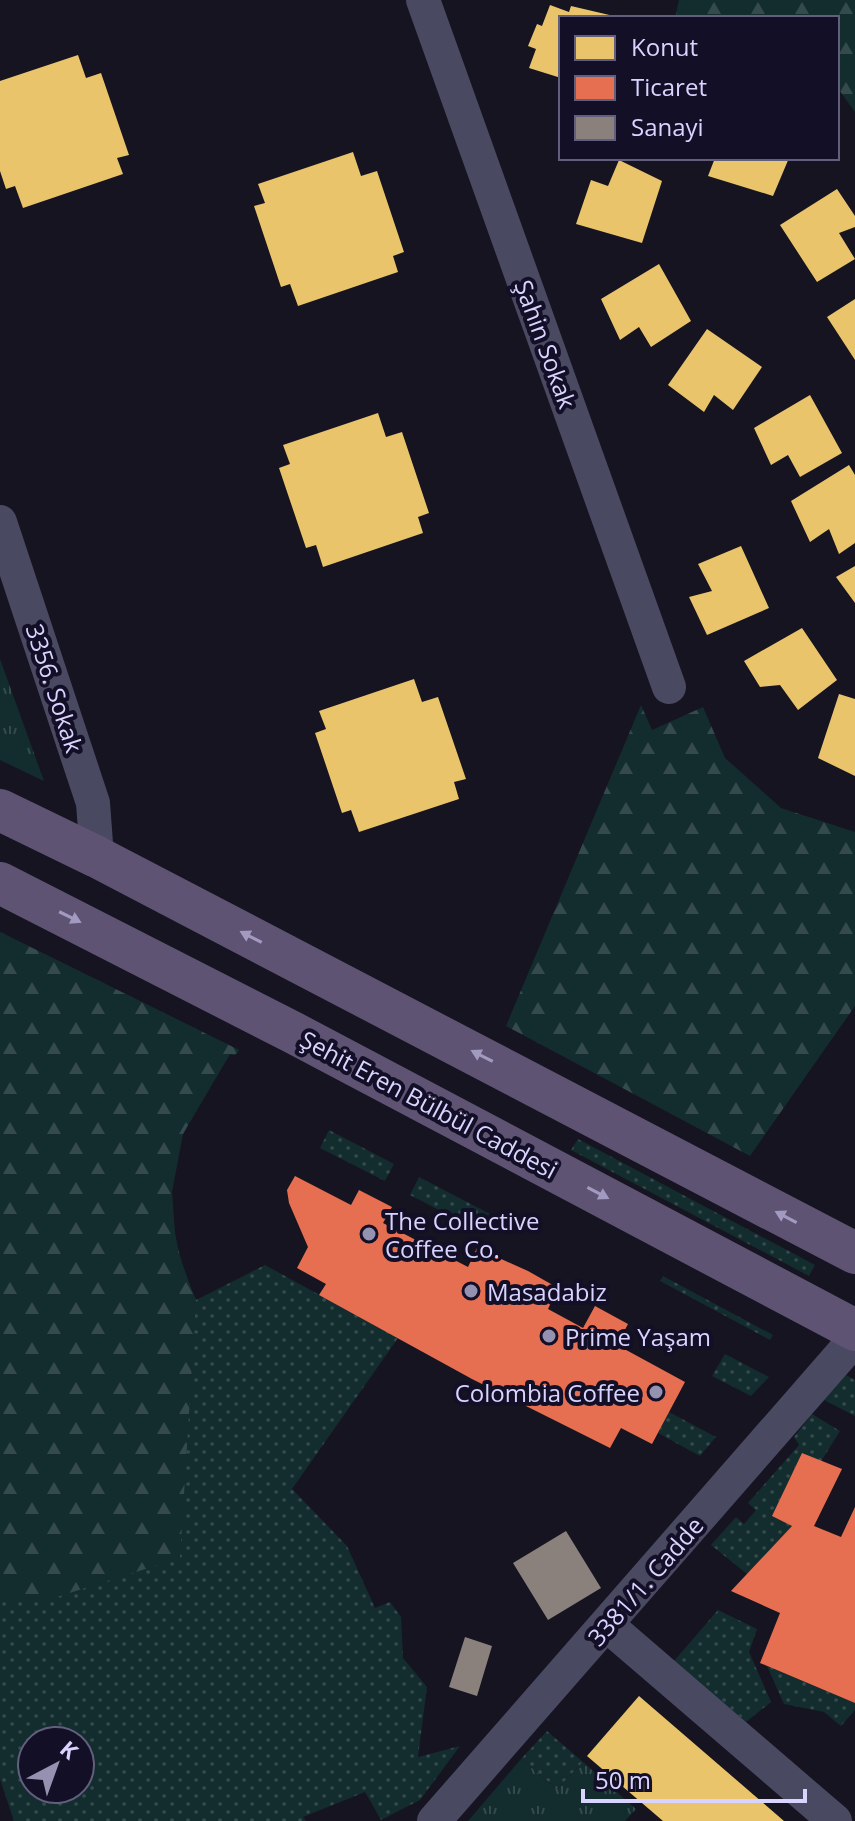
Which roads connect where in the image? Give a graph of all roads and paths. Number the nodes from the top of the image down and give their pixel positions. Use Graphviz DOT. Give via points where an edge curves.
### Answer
graph roads {
  1 [pos="423,0"];
  2 [pos="0,522"];
  3 [pos="669,687"];
  4 [pos="0,810"];
  5 [pos="97,857"];
  6 [pos="0,883"];
  7 [pos="528,1080"];
  8 [pos="497,1139"];
  9 [pos="855,1253"];
  10 [pos="855,1330"];
  11 [pos="855,1339"];
  12 [pos="607,1625"];
  13 [pos="434,1821"];
  14 [pos="835,1821"];
  1 -- 3 [label="street, Şahin Sokak"];
  2 -- 5 [label="street, 3356. Sokak" via="93,803"];
  4 -- 5 [label="main road"];
  7 -- 5 [label="main road, one-way"];
  6 -- 8 [label="main road, Şehit Eren Bülbül Caddesi, one-way"];
  7 -- 8 [label="main road"];
  9 -- 7 [label="main road, one-way"];
  8 -- 10 [label="main road, Şehit Eren Bülbül Caddesi, one-way"];
  11 -- 12 [label="street, 3381/1. Cadde"];
  12 -- 13 [label="street, 3381/1. Cadde"];
  12 -- 14 [label="street"];
}
